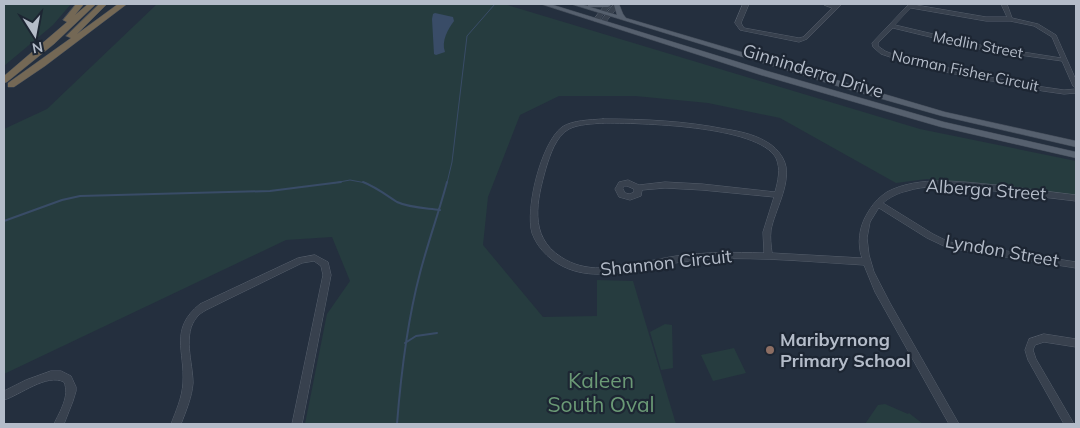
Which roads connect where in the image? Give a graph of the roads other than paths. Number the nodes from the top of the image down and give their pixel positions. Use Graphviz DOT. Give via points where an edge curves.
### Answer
graph roads {
  1 [pos="80,4"];
  2 [pos="92,4"];
  3 [pos="103,4"];
  4 [pos="123,4"];
  5 [pos="544,4"];
  6 [pos="576,4"];
  7 [pos="608,4"];
  8 [pos="617,4"];
  9 [pos="746,4"];
  10 [pos="826,4"];
  11 [pos="1004,4"];
  12 [pos="838,5"];
  13 [pos="606,14"];
  14 [pos="624,19"];
  15 [pos="1010,19"];
  16 [pos="600,21"];
  17 [pos="893,26"];
  18 [pos="1065,60"];
  19 [pos="1073,72"];
  20 [pos="6,82"];
  21 [pos="1076,86"];
  22 [pos="1076,91"];
  23 [pos="1076,144"];
  24 [pos="1076,155"];
  25 [pos="638,188"];
  26 [pos="777,195"];
  27 [pos="1076,198"];
  28 [pos="878,204"];
  29 [pos="768,256"];
  30 [pos="866,262"];
  31 [pos="1076,265"];
  32 [pos="1076,343"];
  33 [pos="4,396"];
  34 [pos="60,424"];
  35 [pos="176,424"];
  36 [pos="297,424"];
  37 [pos="954,424"];
  38 [pos="1069,424"];
  1 -- 20 [label="highway"];
  2 -- 20 [label="highway"];
  3 -- 20 [label="highway" via="61,44"];
  4 -- 20 [label="highway" via="42,64"];
  5 -- 16 [label="main road, Ginninderra Drive"];
  6 -- 7 [label="main road"];
  6 -- 13 [label="main road, Ginninderra Drive"];
  7 -- 13 [label="street"];
  8 -- 13 [label="street"];
  8 -- 14 [label="main road"];
  9 -- 12 [label="street" via="738,23 742,29 792,40 805,38"];
  10 -- 12 [label="street"];
  11 -- 15 [label="street"];
  13 -- 14 [label="main road, Ginninderra Drive"];
  13 -- 16 [label="street"];
  14 -- 23 [label="main road, Ginninderra Drive" via="926,109"];
  15 -- 17 [label="street, Norman Fisher Circuit" via="986,19 915,5 907,8"];
  15 -- 18 [label="street, Norman Fisher Circuit" via="1036,25 1054,36"];
  16 -- 24 [label="main road, Ginninderra Drive" via="935,123"];
  17 -- 18 [label="street, Medlin Street" via="984,48"];
  17 -- 22 [label="street, Norman Fisher Circuit" via="875,43 883,53 1011,84"];
  18 -- 19 [label="street, Norman Fisher Circuit"];
  19 -- 21 [label="street, Norman Fisher Circuit"];
  25 -- 26 [label="street" via="665,185"];
  26 -- 29 [label="street, Shannon Circuit" via="767,232"];
  26 -- 29 [label="street, Shannon Circuit" via="783,173 780,161 771,149 753,138 674,124 585,122 567,127 555,138 541,176 534,215 537,237 548,252 566,264 586,271 609,271 691,258"];
  27 -- 28 [label="street, Alberga Street" via="930,184 900,190"];
  28 -- 30 [label="street, Alberga Street" via="863,232"];
  28 -- 31 [label="street, Lyndon Street" via="935,239 954,246"];
  29 -- 30 [label="street, Shannon Circuit"];
  30 -- 37 [label="street, Alberga Street"];
  32 -- 38 [label="street" via="1040,338 1032,342 1029,350"];
  33 -- 34 [label="street" via="44,377 64,377 71,391"];
  35 -- 36 [label="street" via="187,389 185,329 192,315 297,261 315,258 325,264 328,272"];
}
